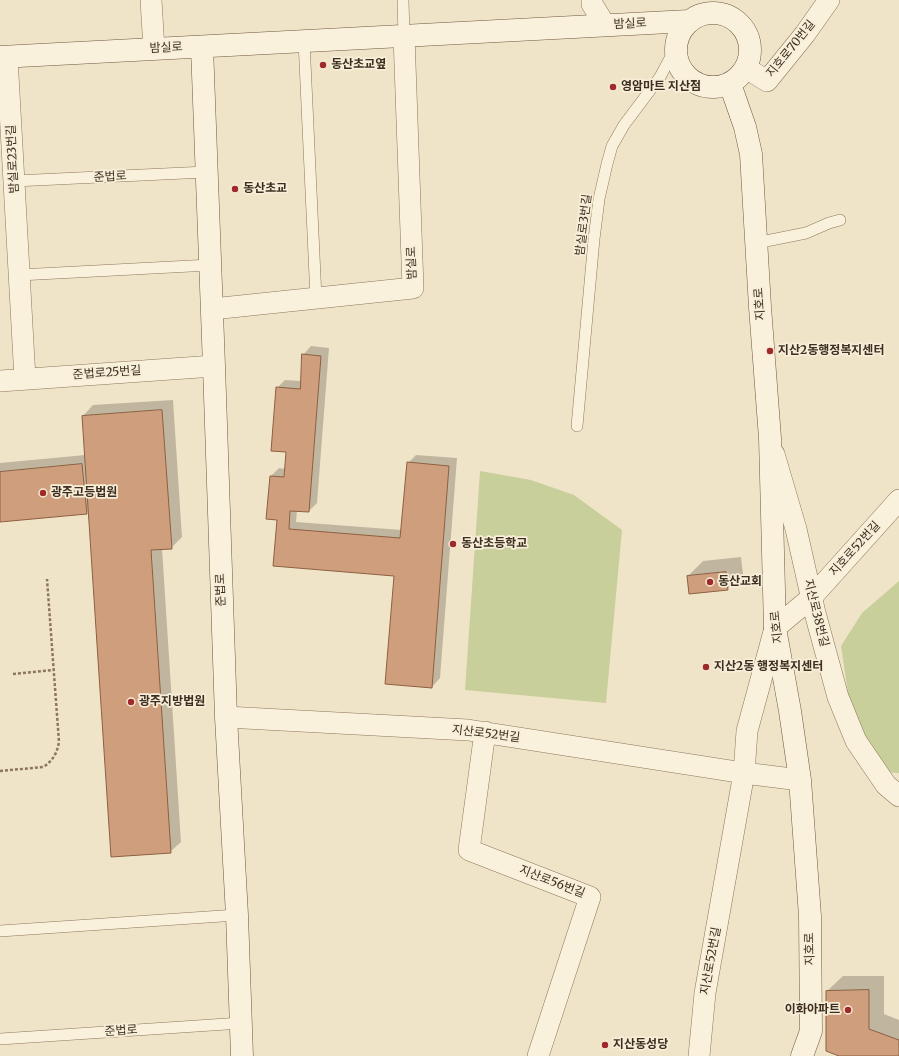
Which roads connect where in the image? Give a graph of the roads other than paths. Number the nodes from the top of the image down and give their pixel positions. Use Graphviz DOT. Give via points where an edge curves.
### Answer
graph roads {
  1 [pos="151,0"];
  2 [pos="403,0"];
  3 [pos="592,0"];
  4 [pos="829,0"];
  5 [pos="729,7"];
  6 [pos="689,21"];
  7 [pos="605,25"];
  8 [pos="404,36"];
  9 [pos="304,41"];
  10 [pos="202,46"];
  11 [pos="676,47"];
  12 [pos="154,49"];
  13 [pos="4,57"];
  14 [pos="746,68"];
  15 [pos="730,84"];
  16 [pos="206,172"];
  17 [pos="14,181"];
  18 [pos="840,220"];
  19 [pos="9,238"];
  20 [pos="756,244"];
  21 [pos="210,265"];
  22 [pos="19,275"];
  23 [pos="316,298"];
  24 [pos="212,309"];
  25 [pos="214,366"];
  26 [pos="25,379"];
  27 [pos="0,381"];
  28 [pos="577,426"];
  29 [pos="770,438"];
  30 [pos="899,500"];
  31 [pos="811,598"];
  32 [pos="775,628"];
  33 [pos="226,717"];
  34 [pos="485,732"];
  35 [pos="744,773"];
  36 [pos="800,780"];
  37 [pos="899,796"];
  38 [pos="237,915"];
  39 [pos="0,931"];
  40 [pos="242,1023"];
  41 [pos="0,1039"];
  42 [pos="242,1056"];
  43 [pos="538,1056"];
  44 [pos="699,1056"];
  45 [pos="802,1056"];
  1 -- 12 [label="street"];
  2 -- 8 [label="lane"];
  3 -- 7 [label="street"];
  4 -- 14 [label="street, 지호로70번길" via="767,81"];
  5 -- 6 [label="street" via="716,13 697,16"];
  5 -- 14 [label="street" via="735,20 748,36 750,58"];
  6 -- 7 [label="street, 밤실로"];
  6 -- 11 [label="street" via="678,37"];
  7 -- 8 [label="street, 밤실로"];
  8 -- 9 [label="street, 밤실로"];
  8 -- 23 [label="street, 밤실로" via="413,288"];
  9 -- 10 [label="street, 밤실로"];
  9 -- 23 [label="lane"];
  10 -- 12 [label="street, 밤실로"];
  10 -- 16 [label="street, 준법로"];
  11 -- 15 [label="street" via="683,72 692,81 711,87"];
  11 -- 28 [label="lane, 밤실로3번길" via="660,77 624,125 612,146 607,164 599,198 594,239"];
  12 -- 13 [label="street, 밤실로"];
  13 -- 17 [label="street, 밤실로23번길"];
  14 -- 15 [label="street"];
  15 -- 20 [label="street, 지호로" via="745,127 751,154"];
  16 -- 17 [label="lane, 준법로"];
  16 -- 21 [label="street, 준법로"];
  17 -- 19 [label="street, 밤실로23번길"];
  18 -- 20 [label="lane" via="806,234"];
  19 -- 22 [label="street, 밤실로23번길"];
  20 -- 29 [label="street, 지호로"];
  21 -- 22 [label="lane"];
  21 -- 24 [label="street, 준법로"];
  22 -- 26 [label="street, 밤실로23번길"];
  23 -- 24 [label="street, 밤실로"];
  24 -- 25 [label="street, 준법로"];
  25 -- 26 [label="street, 준법로25번길"];
  25 -- 33 [label="street, 준법로"];
  26 -- 27 [label="street, 준법로25번길"];
  29 -- 31 [label="street, 지산로38번길" via="796,529"];
  29 -- 32 [label="street, 지호로"];
  30 -- 31 [label="street, 지호로52번길"];
  31 -- 32 [label="street, 지호로52번길"];
  31 -- 37 [label="street, 지산로38번길" via="838,696 856,742 886,785"];
  32 -- 35 [label="street, 지산로52번길" via="747,731"];
  32 -- 36 [label="street, 지호로"];
  33 -- 34 [label="street, 지산로52번길"];
  33 -- 38 [label="street, 준법로"];
  34 -- 35 [label="street, 지산로52번길"];
  34 -- 43 [label="street, 지산로56번길" via="469,850 590,896"];
  35 -- 36 [label="street"];
  35 -- 44 [label="street, 지산로52번길" via="705,993"];
  36 -- 45 [label="street, 지호로" via="810,916 811,1031"];
  38 -- 39 [label="lane"];
  38 -- 40 [label="street, 준법로"];
  40 -- 41 [label="lane, 준법로"];
  40 -- 42 [label="street, 준법로"];
}
